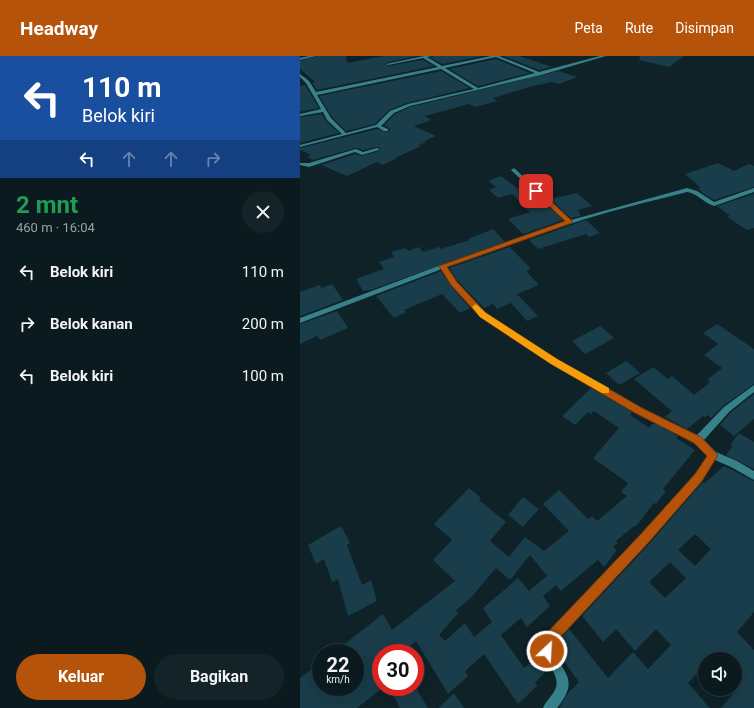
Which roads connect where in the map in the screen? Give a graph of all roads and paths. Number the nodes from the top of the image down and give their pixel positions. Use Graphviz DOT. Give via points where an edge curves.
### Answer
graph roads {
  1 [pos="314,56"];
  2 [pos="430,56"];
  3 [pos="496,56"];
  4 [pos="604,56"];
  5 [pos="424,57"];
  6 [pos="300,59"];
  7 [pos="388,64"];
  8 [pos="442,68"];
  9 [pos="540,74"];
  10 [pos="300,75"];
  11 [pos="477,89"];
  12 [pos="314,94"];
  13 [pos="324,110"];
  14 [pos="300,116"];
  15 [pos="378,126"];
  16 [pos="386,130"];
  17 [pos="346,134"];
  18 [pos="300,146"];
  19 [pos="377,149"];
  20 [pos="300,164"];
  21 [pos="514,170"];
  22 [pos="754,190"];
  23 [pos="570,222"];
  24 [pos="442,266"];
  25 [pos="300,321"];
  26 [pos="754,388"];
  27 [pos="698,440"];
  28 [pos="713,455"];
  29 [pos="754,476"];
  30 [pos="549,708"];
  1 -- 6 [label="street"];
  2 -- 5 [label="street"];
  3 -- 8 [label="street"];
  3 -- 9 [label="street"];
  4 -- 9 [label="street"];
  5 -- 7 [label="street"];
  5 -- 8 [label="street"];
  8 -- 11 [label="street"];
  8 -- 12 [label="street"];
  9 -- 11 [label="street"];
  10 -- 12 [label="street" via="308,82"];
  11 -- 15 [label="street" via="392,112"];
  12 -- 13 [label="street"];
  13 -- 14 [label="street"];
  13 -- 17 [label="street" via="329,119"];
  15 -- 16 [label="street"];
  15 -- 17 [label="street"];
  17 -- 18 [label="street"];
  19 -- 20 [label="street" via="362,154 356,150 309,166"];
  21 -- 23 [label="street"];
  22 -- 23 [label="street" via="714,204 696,191 686,190"];
  23 -- 24 [label="street"];
  24 -- 25 [label="street"];
  24 -- 27 [label="street" via="483,315 554,361 639,410"];
  26 -- 27 [label="street" via="727,409"];
  27 -- 28 [label="street"];
  28 -- 29 [label="street"];
  28 -- 30 [label="street" via="699,478 547,642 547,651 563,678 561,691"];
}
